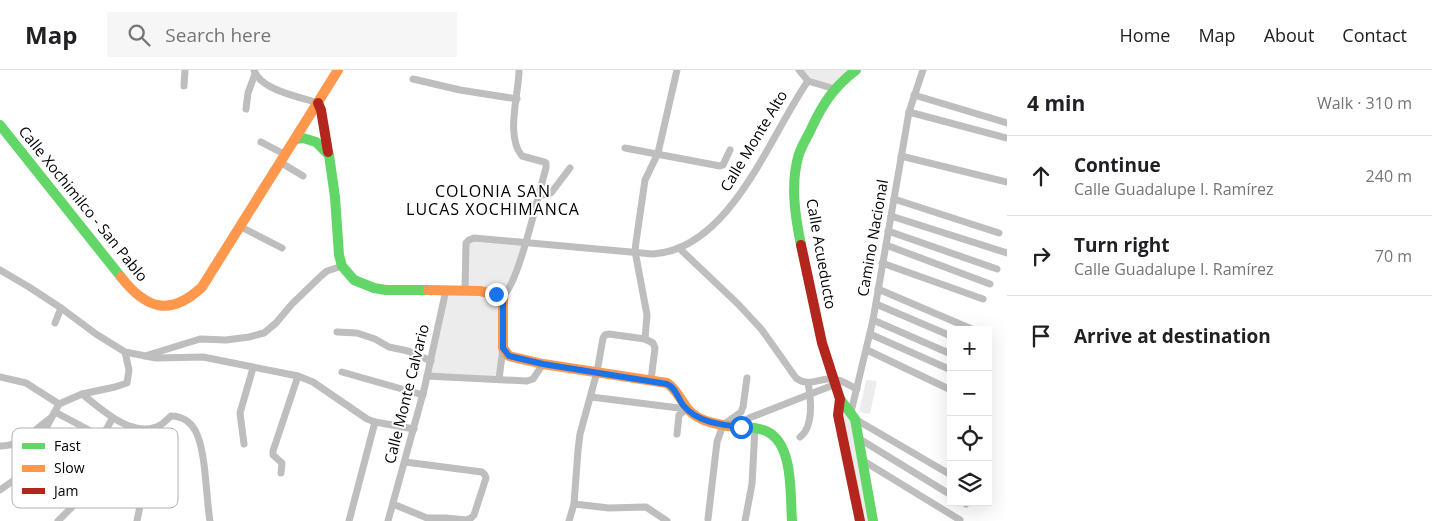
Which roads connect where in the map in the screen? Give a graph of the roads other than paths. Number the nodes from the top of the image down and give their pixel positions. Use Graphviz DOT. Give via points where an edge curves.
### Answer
graph roads {
  1 [pos="185,70"];
  2 [pos="338,70"];
  3 [pos="519,70"];
  4 [pos="677,70"];
  5 [pos="799,70"];
  6 [pos="856,70"];
  7 [pos="923,70"];
  8 [pos="255,72"];
  9 [pos="413,79"];
  10 [pos="808,80"];
  11 [pos="184,86"];
  12 [pos="835,89"];
  13 [pos="914,95"];
  14 [pos="517,99"];
  15 [pos="318,103"];
  16 [pos="246,109"];
  17 [pos="909,112"];
  18 [pos="1007,123"];
  19 [pos="0,125"];
  20 [pos="1007,138"];
  21 [pos="295,139"];
  22 [pos="261,142"];
  23 [pos="625,148"];
  24 [pos="730,150"];
  25 [pos="658,153"];
  26 [pos="329,156"];
  27 [pos="902,156"];
  28 [pos="282,158"];
  29 [pos="570,168"];
  30 [pos="303,176"];
  31 [pos="1007,182"];
  32 [pos="538,196"];
  33 [pos="894,199"];
  34 [pos="891,216"];
  35 [pos="241,227"];
  36 [pos="888,231"];
  37 [pos="999,233"];
  38 [pos="526,243"];
  39 [pos="886,245"];
  40 [pos="282,248"];
  41 [pos="679,248"];
  42 [pos="635,251"];
  43 [pos="1007,253"];
  44 [pos="882,263"];
  45 [pos="342,266"];
  46 [pos="997,269"];
  47 [pos="0,270"];
  48 [pos="990,284"];
  49 [pos="878,289"];
  50 [pos="446,290"];
  51 [pos="465,291"];
  52 [pos="503,296"];
  53 [pos="984,298"];
  54 [pos="876,304"];
  55 [pos="61,308"];
  56 [pos="873,320"];
  57 [pos="55,323"];
  58 [pos="965,326"];
  59 [pos="337,332"];
  60 [pos="870,334"];
  61 [pos="947,334"];
  62 [pos="645,339"];
  63 [pos="503,348"];
  64 [pos="867,350"];
  65 [pos="124,352"];
  66 [pos="947,352"];
  67 [pos="142,357"];
  68 [pos="430,361"];
  69 [pos="543,364"];
  70 [pos="254,368"];
  71 [pos="947,368"];
  72 [pos="342,372"];
  73 [pos="597,372"];
  74 [pos="298,376"];
  75 [pos="427,376"];
  76 [pos="0,377"];
  77 [pos="747,378"];
  78 [pos="498,379"];
  79 [pos="651,380"];
  80 [pos="835,382"];
  81 [pos="808,383"];
  82 [pos="947,388"];
  83 [pos="857,389"];
  84 [pos="82,394"];
  85 [pos="423,395"];
  86 [pos="810,395"];
  87 [pos="591,396"];
  88 [pos="840,399"];
  89 [pos="59,404"];
  90 [pos="687,410"];
  91 [pos="53,415"];
  92 [pos="853,416"];
  93 [pos="112,418"];
  94 [pos="749,418"];
  95 [pos="375,422"];
  96 [pos="724,425"];
  97 [pos="134,427"];
  98 [pos="36,428"];
  99 [pos="46,428"];
  100 [pos="82,428"];
  101 [pos="107,428"];
  102 [pos="137,428"];
  103 [pos="156,428"];
  104 [pos="756,428"];
  105 [pos="414,429"];
  106 [pos="677,434"];
  107 [pos="800,437"];
  108 [pos="858,438"];
  109 [pos="244,444"];
  110 [pos="862,460"];
  111 [pos="405,462"];
  112 [pos="282,473"];
  113 [pos="947,473"];
  114 [pos="12,482"];
  115 [pos="0,490"];
  116 [pos="947,493"];
  117 [pos="393,504"];
  118 [pos="574,504"];
  119 [pos="71,508"];
  120 [pos="140,508"];
  121 [pos="708,519"];
  122 [pos="960,520"];
  123 [pos="58,521"];
  124 [pos="137,521"];
  125 [pos="210,521"];
  126 [pos="349,521"];
  127 [pos="388,521"];
  128 [pos="569,521"];
  129 [pos="667,521"];
  130 [pos="745,521"];
  131 [pos="792,521"];
  132 [pos="860,521"];
  133 [pos="873,521"];
  1 -- 11 [label="street"];
  2 -- 15 [label="street, Calle Xochimilco - San Pablo"];
  3 -- 14 [label="street"];
  4 -- 25 [label="street"];
  5 -- 10 [label="street"];
  6 -- 12 [label="street, Calle Acueducto"];
  7 -- 13 [label="street, Camino Nacional"];
  8 -- 15 [label="street" via="276,90"];
  8 -- 16 [label="street"];
  9 -- 14 [label="street"];
  10 -- 12 [label="street"];
  10 -- 41 [label="street, Calle Monte Alto" via="740,195 701,235"];
  12 -- 80 [label="street, Calle Acueducto" via="822,105 808,132 799,155 795,179 795,214 802,252 822,343"];
  13 -- 17 [label="street, Camino Nacional"];
  13 -- 18 [label="street"];
  14 -- 32 [label="street" via="514,125 519,153 546,163"];
  15 -- 21 [label="street, Calle Xochimilco - San Pablo"];
  15 -- 26 [label="street"];
  17 -- 20 [label="street"];
  17 -- 27 [label="street, Camino Nacional"];
  19 -- 35 [label="street, Calle Xochimilco - San Pablo" via="128,286 144,301 171,306 189,299 202,287"];
  21 -- 26 [label="street" via="316,142"];
  21 -- 28 [label="street, Calle Xochimilco - San Pablo"];
  22 -- 28 [label="street"];
  23 -- 25 [label="street"];
  24 -- 25 [label="street" via="724,165 720,166"];
  25 -- 42 [label="street" via="645,180"];
  26 -- 45 [label="street"];
  27 -- 31 [label="street"];
  27 -- 33 [label="street, Camino Nacional"];
  28 -- 30 [label="street"];
  28 -- 35 [label="street, Calle Xochimilco - San Pablo"];
  29 -- 32 [label="street" via="551,193"];
  32 -- 38 [label="street"];
  33 -- 34 [label="street, Camino Nacional"];
  33 -- 37 [label="street"];
  34 -- 36 [label="street, Camino Nacional"];
  34 -- 43 [label="street"];
  35 -- 40 [label="street"];
  36 -- 39 [label="street, Camino Nacional"];
  36 -- 46 [label="street"];
  38 -- 42 [label="street, Calle Monte Alto"];
  38 -- 51 [label="street" via="469,240 466,243"];
  38 -- 52 [label="street" via="512,284"];
  39 -- 44 [label="street, Camino Nacional"];
  39 -- 48 [label="street"];
  41 -- 42 [label="street, Calle Monte Alto" via="653,254"];
  41 -- 81 [label="street" via="762,330 796,378"];
  42 -- 62 [label="street" via="647,315"];
  44 -- 49 [label="street, Camino Nacional"];
  44 -- 53 [label="street"];
  45 -- 50 [label="street" via="354,280 374,288"];
  45 -- 67 [label="street" via="321,276 264,333 226,340 200,339"];
  47 -- 55 [label="street"];
  49 -- 54 [label="street, Camino Nacional"];
  49 -- 58 [label="street"];
  50 -- 51 [label="street"];
  50 -- 68 [label="street, Calle Monte Calvario"];
  51 -- 52 [label="street"];
  52 -- 63 [label="street"];
  54 -- 56 [label="street, Camino Nacional"];
  54 -- 61 [label="street"];
  55 -- 57 [label="street"];
  55 -- 65 [label="street"];
  56 -- 60 [label="street, Camino Nacional"];
  56 -- 66 [label="street"];
  59 -- 68 [label="street" via="357,333"];
  60 -- 64 [label="street, Camino Nacional"];
  60 -- 71 [label="street"];
  62 -- 73 [label="street" via="605,335"];
  62 -- 79 [label="street" via="655,348"];
  63 -- 69 [label="street" via="509,356"];
  63 -- 78 [label="street"];
  64 -- 82 [label="street"];
  64 -- 83 [label="street, Camino Nacional"];
  65 -- 67 [label="street"];
  65 -- 84 [label="street" via="129,370 128,383"];
  67 -- 70 [label="street" via="203,357"];
  68 -- 75 [label="street, Calle Monte Calvario"];
  69 -- 73 [label="street"];
  69 -- 78 [label="street" via="533,379"];
  70 -- 74 [label="street"];
  70 -- 109 [label="street" via="240,413"];
  72 -- 85 [label="street"];
  73 -- 79 [label="street"];
  73 -- 87 [label="street"];
  74 -- 95 [label="street" via="313,382"];
  74 -- 112 [label="street" via="273,451 282,463"];
  75 -- 78 [label="street"];
  75 -- 85 [label="street, Calle Monte Calvario"];
  76 -- 89 [label="street" via="32,385"];
  77 -- 96 [label="street" via="741,412"];
  79 -- 90 [label="street" via="672,386"];
  80 -- 81 [label="street"];
  80 -- 83 [label="street"];
  80 -- 86 [label="street"];
  80 -- 88 [label="street, Calle Acueducto"];
  81 -- 86 [label="street"];
  83 -- 92 [label="street, Camino Nacional"];
  84 -- 89 [label="street"];
  84 -- 93 [label="street"];
  85 -- 105 [label="street, Calle Monte Calvario"];
  86 -- 94 [label="street"];
  86 -- 107 [label="street" via="808,426"];
  87 -- 90 [label="street"];
  87 -- 118 [label="street" via="578,450"];
  88 -- 92 [label="street, Calle Acueducto"];
  88 -- 132 [label="street, Calle Acueducto" via="838,415"];
  89 -- 91 [label="street"];
  90 -- 96 [label="street" via="695,417"];
  90 -- 106 [label="street" via="680,415"];
  91 -- 98 [label="street"];
  91 -- 99 [label="street"];
  91 -- 100 [label="street"];
  92 -- 108 [label="street"];
  92 -- 113 [label="street"];
  93 -- 97 [label="street"];
  93 -- 101 [label="street"];
  95 -- 105 [label="street"];
  95 -- 126 [label="street"];
  96 -- 104 [label="street"];
  96 -- 121 [label="street" via="717,442"];
  97 -- 102 [label="street"];
  103 -- 125 [label="street" via="171,416 183,418 193,427 199,442"];
  104 -- 130 [label="street" via="752,484"];
  104 -- 131 [label="street" via="771,433 785,449"];
  105 -- 111 [label="street, Calle Monte Calvario"];
  108 -- 110 [label="street"];
  108 -- 116 [label="street"];
  110 -- 122 [label="street"];
  110 -- 133 [label="street"];
  111 -- 117 [label="street, Calle Monte Calvario"];
  111 -- 117 [label="street" via="482,472 486,478 474,515 466,520 427,518"];
  114 -- 115 [label="street"];
  117 -- 127 [label="street, Calle Monte Calvario"];
  118 -- 128 [label="street"];
  118 -- 129 [label="street" via="609,508 646,507"];
  119 -- 123 [label="street"];
  120 -- 124 [label="street"];
}
